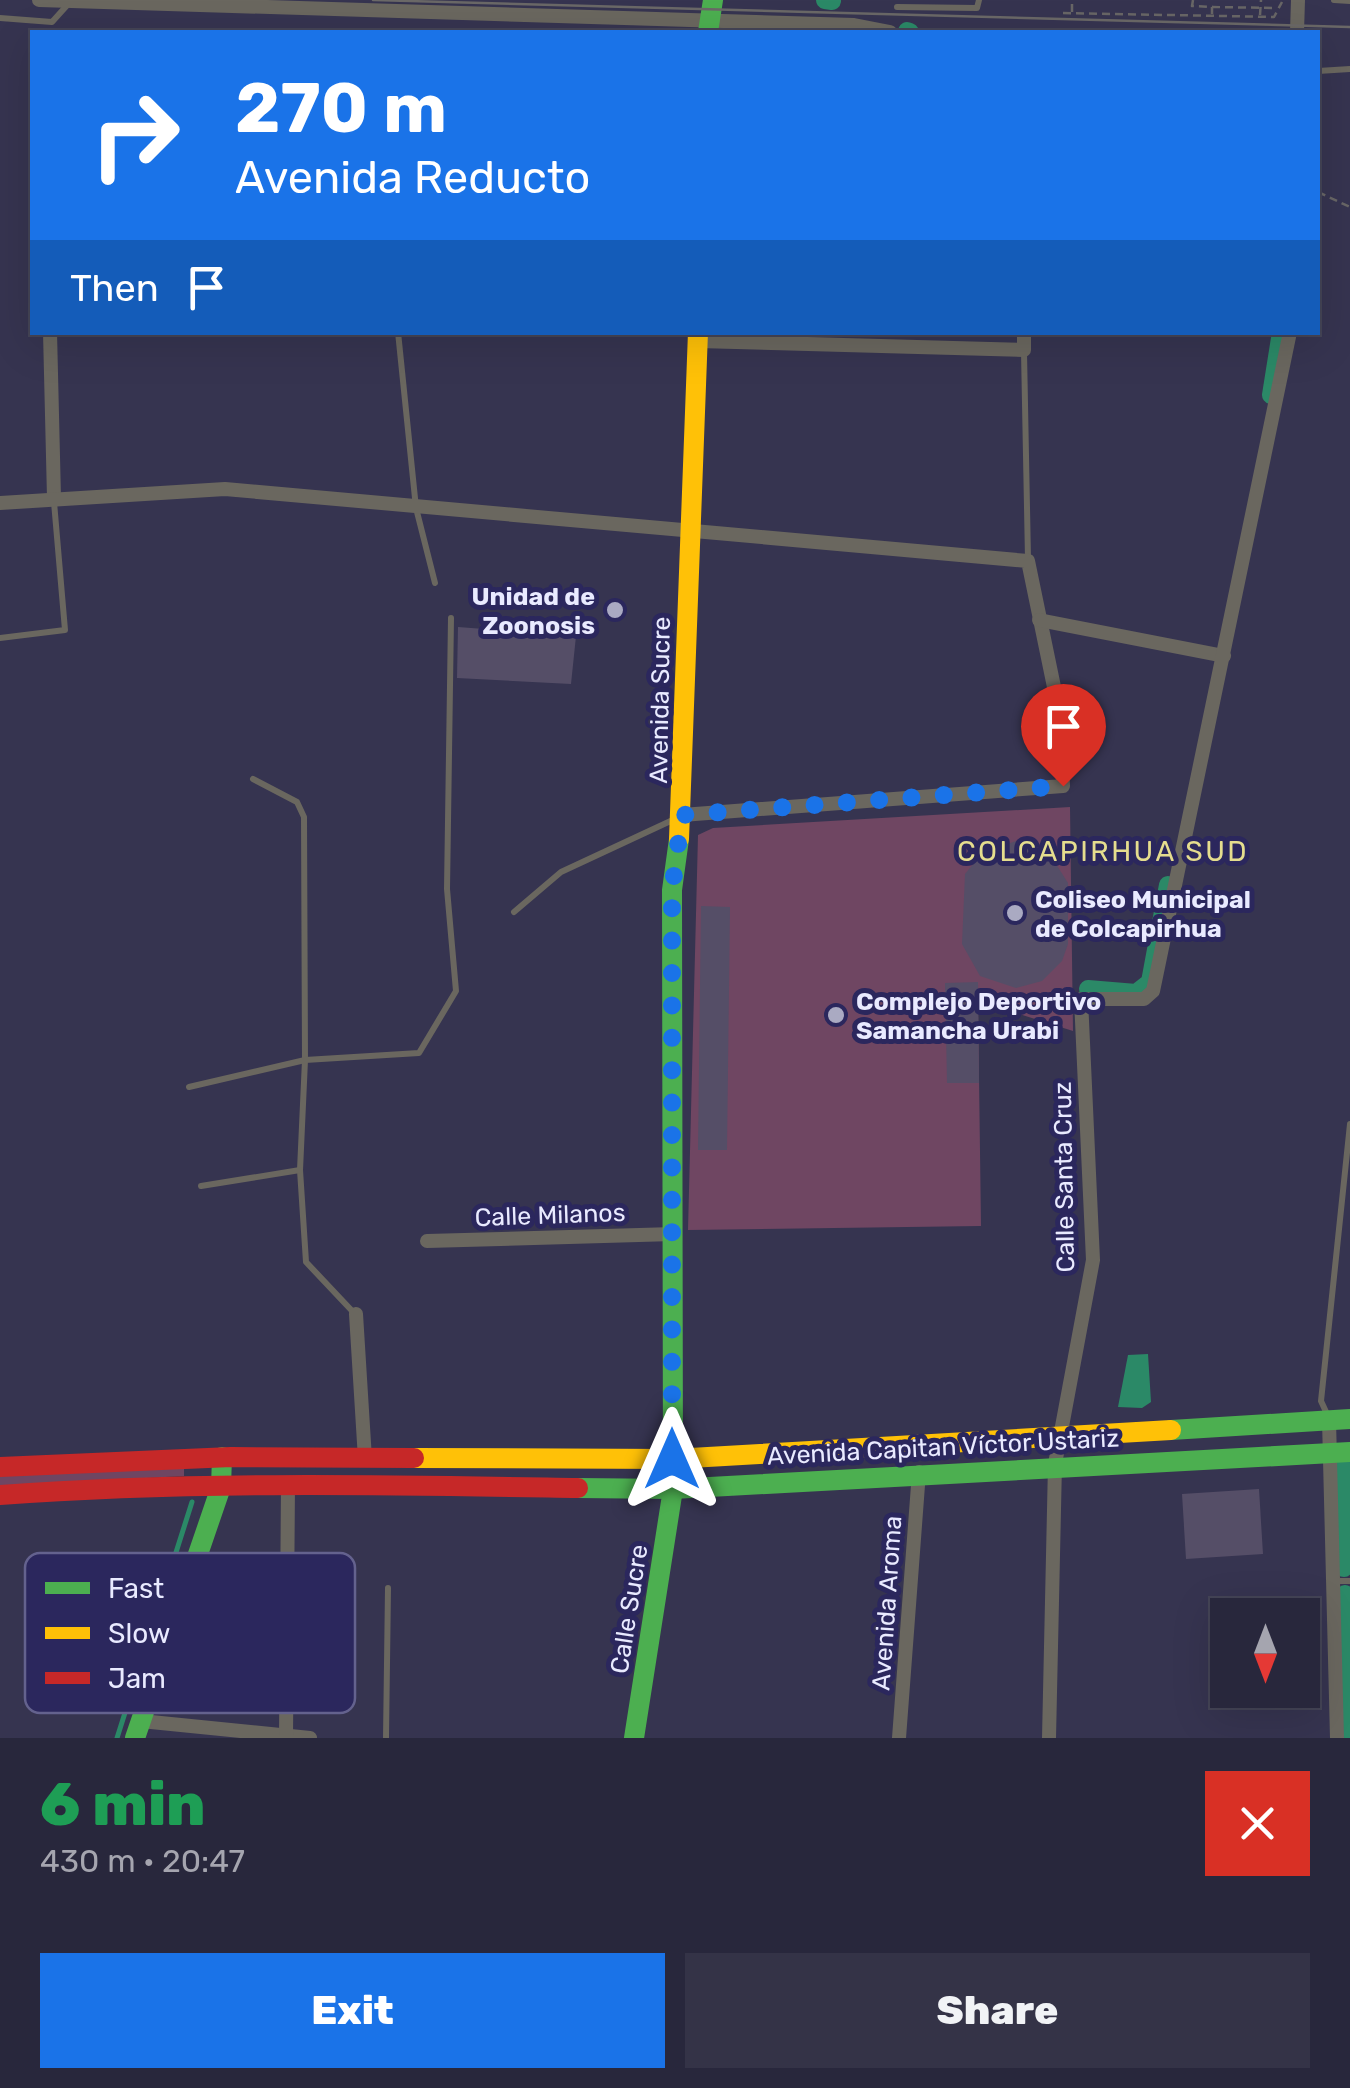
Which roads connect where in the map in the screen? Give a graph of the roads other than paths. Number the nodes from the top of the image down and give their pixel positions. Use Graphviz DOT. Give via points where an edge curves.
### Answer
graph roads {
  1 [pos="40,0"];
  2 [pos="72,0"];
  3 [pos="712,0"];
  4 [pos="979,0"];
  5 [pos="1298,0"];
  6 [pos="1334,0"];
  7 [pos="1350,1"];
  8 [pos="897,7"];
  9 [pos="0,18"];
  10 [pos="708,28"];
  11 [pos="880,30"];
  12 [pos="1297,30"];
  13 [pos="1350,69"];
  14 [pos="1320,72"];
  15 [pos="50,335"];
  16 [pos="398,335"];
  17 [pos="1024,335"];
  18 [pos="1289,335"];
  19 [pos="698,337"];
  20 [pos="1024,350"];
  21 [pos="54,498"];
  22 [pos="0,503"];
  23 [pos="416,508"];
  24 [pos="689,529"];
  25 [pos="1028,561"];
  26 [pos="435,584"];
  27 [pos="451,618"];
  28 [pos="1039,620"];
  29 [pos="0,638"];
  30 [pos="1224,656"];
  31 [pos="253,779"];
  32 [pos="682,815"];
  33 [pos="514,912"];
  34 [pos="306,1060"];
  35 [pos="190,1088"];
  36 [pos="1350,1124"];
  37 [pos="300,1170"];
  38 [pos="201,1186"];
  39 [pos="674,1234"];
  40 [pos="427,1241"];
  41 [pos="356,1314"];
  42 [pos="1340,1420"];
  43 [pos="1058,1436"];
  44 [pos="1340,1451"];
  45 [pos="222,1457"];
  46 [pos="365,1459"];
  47 [pos="672,1459"];
  48 [pos="1055,1464"];
  49 [pos="0,1467"];
  50 [pos="919,1472"];
  51 [pos="288,1484"];
  52 [pos="221,1487"];
  53 [pos="673,1488"];
  54 [pos="0,1495"];
  55 [pos="198,1553"];
  56 [pos="287,1553"];
  57 [pos="1334,1581"];
  58 [pos="1350,1581"];
  59 [pos="388,1588"];
  60 [pos="138,1730"];
  61 [pos="286,1737"];
  62 [pos="310,1738"];
  63 [pos="386,1738"];
  64 [pos="634,1738"];
  65 [pos="899,1738"];
  66 [pos="1049,1738"];
  67 [pos="1337,1738"];
  1 -- 2 [label="street"];
  2 -- 9 [label="lane" via="52,22"];
  2 -- 10 [label="street"];
  3 -- 10 [label="main road"];
  4 -- 8 [label="lane" via="977,8"];
  5 -- 12 [label="street"];
  6 -- 7 [label="lane"];
  10 -- 11 [label="street"];
  13 -- 14 [label="lane"];
  15 -- 21 [label="street"];
  16 -- 23 [label="lane"];
  17 -- 20 [label="street"];
  18 -- 30 [label="street, Calle Santa Cruz"];
  19 -- 20 [label="street"];
  19 -- 24 [label="main road, Avenida Sucre"];
  20 -- 25 [label="lane"];
  21 -- 22 [label="street"];
  21 -- 23 [label="street" via="225,490"];
  21 -- 29 [label="lane" via="65,630"];
  23 -- 24 [label="street"];
  23 -- 26 [label="lane"];
  24 -- 25 [label="street"];
  24 -- 32 [label="main road, Avenida Sucre"];
  25 -- 28 [label="street"];
  27 -- 34 [label="lane" via="447,889 456,991 419,1054"];
  28 -- 30 [label="street"];
  28 -- 32 [label="street" via="1060,716 1063,786"];
  30 -- 43 [label="street, Calle Santa Cruz" via="1153,991 1144,999 1081,999 1094,1260"];
  31 -- 34 [label="lane" via="297,802 304,817"];
  32 -- 33 [label="lane" via="561,872"];
  32 -- 39 [label="main road, Avenida Sucre" via="672,890"];
  34 -- 35 [label="lane"];
  34 -- 37 [label="lane"];
  36 -- 42 [label="lane" via="1321,1401"];
  37 -- 38 [label="lane"];
  37 -- 41 [label="lane" via="306,1262"];
  39 -- 40 [label="street, Calle Milanos"];
  39 -- 47 [label="main road, Avenida Sucre"];
  41 -- 46 [label="street"];
  42 -- 43 [label="main road, Avenida Capitan Víctor Ustariz"];
  42 -- 44 [label="street"];
  43 -- 47 [label="main road, Avenida Capitan Víctor Ustariz"];
  43 -- 48 [label="street, Calle Santa Cruz"];
  44 -- 48 [label="main road, Avenida Capitan Víctor Ustariz"];
  44 -- 57 [label="street"];
  45 -- 46 [label="main road, Avenida Capitan Víctor Ustariz"];
  45 -- 49 [label="main road, Avenida Capitan Víctor Ustariz"];
  45 -- 52 [label="main road"];
  46 -- 47 [label="main road, Avenida Capitan Víctor Ustariz"];
  47 -- 53 [label="main road, Avenida Sucre"];
  48 -- 50 [label="main road, Avenida Capitan Víctor Ustariz"];
  48 -- 66 [label="street, Calle Santa Cruz"];
  50 -- 53 [label="main road, Avenida Capitan Víctor Ustariz"];
  50 -- 65 [label="street, Avenida Aroma"];
  51 -- 52 [label="main road, Avenida Capitan Víctor Ustariz"];
  51 -- 53 [label="main road, Avenida Capitan Víctor Ustariz"];
  51 -- 56 [label="street"];
  52 -- 54 [label="main road, Avenida Capitan Víctor Ustariz"];
  52 -- 55 [label="main road"];
  53 -- 64 [label="main road, Calle Sucre"];
  57 -- 58 [label="lane"];
  57 -- 67 [label="street"];
  59 -- 63 [label="lane"];
  60 -- 61 [label="street"];
  61 -- 62 [label="street"];
}
